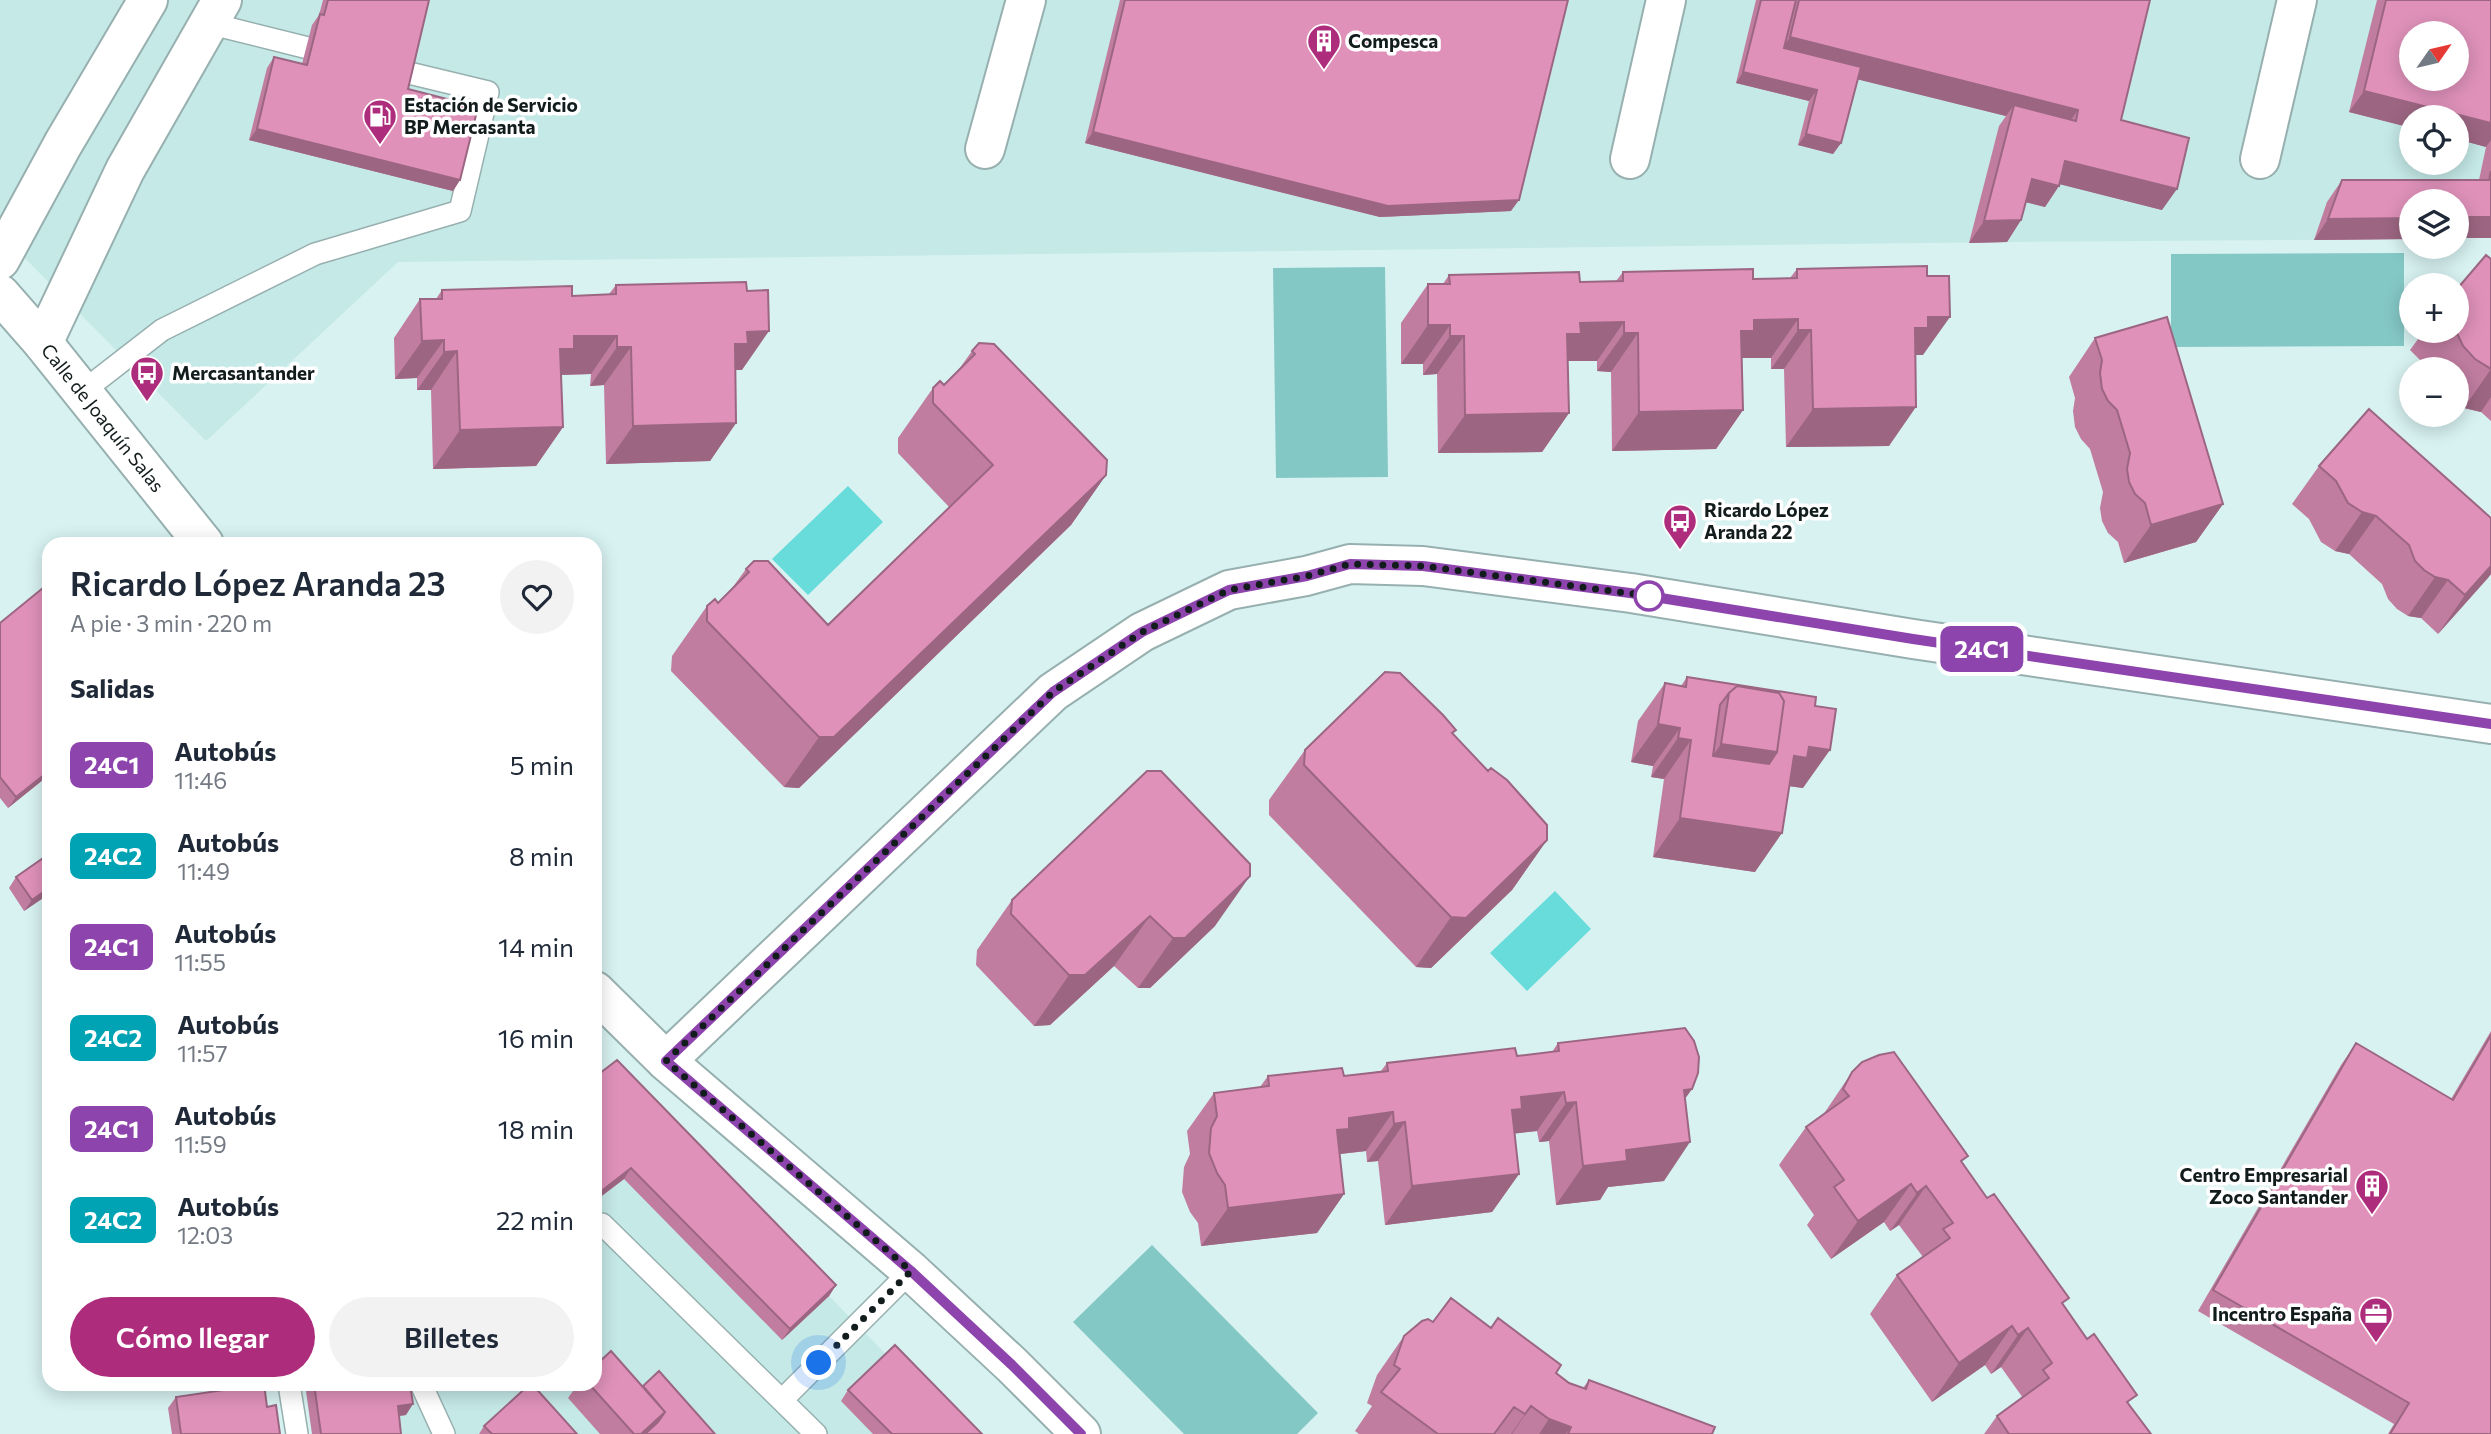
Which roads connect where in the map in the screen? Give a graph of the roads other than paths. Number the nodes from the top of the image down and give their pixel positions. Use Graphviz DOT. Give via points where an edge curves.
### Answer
graph roads {
  1 [pos="148,0"];
  2 [pos="1026,0"];
  3 [pos="1666,0"];
  4 [pos="2297,0"];
  5 [pos="215,12"];
  6 [pos="985,149"];
  7 [pos="1630,159"];
  8 [pos="2260,159"];
  9 [pos="0,260"];
  10 [pos="0,294"];
  11 [pos="43,343"];
  12 [pos="82,392"];
  13 [pos="198,537"];
  14 [pos="2491,724"];
  15 [pos="602,998"];
  16 [pos="666,1061"];
  17 [pos="602,1225"];
  18 [pos="911,1271"];
  19 [pos="290,1391"];
  20 [pos="424,1391"];
  21 [pos="782,1400"];
  22 [pos="297,1434"];
  23 [pos="444,1434"];
  24 [pos="816,1434"];
  25 [pos="1081,1434"];
  1 -- 9 [label="street"];
  2 -- 6 [label="street"];
  3 -- 7 [label="street"];
  4 -- 8 [label="street"];
  5 -- 11 [label="street" via="125,170"];
  5 -- 12 [label="lane" via="361,61 488,92 460,211 315,254 162,330"];
  10 -- 11 [label="street, Calle de Joaquín Salas"];
  11 -- 12 [label="street, Calle de Joaquín Salas"];
  12 -- 13 [label="street, Calle de Joaquín Salas"];
  14 -- 16 [label="street" via="1630,593 1423,566 1350,564 1229,590 1142,632 1053,692"];
  15 -- 16 [label="street"];
  16 -- 18 [label="street"];
  17 -- 21 [label="lane"];
  18 -- 21 [label="lane"];
  18 -- 25 [label="street"];
  19 -- 22 [label="lane"];
  20 -- 23 [label="lane"];
  21 -- 24 [label="lane"];
}
